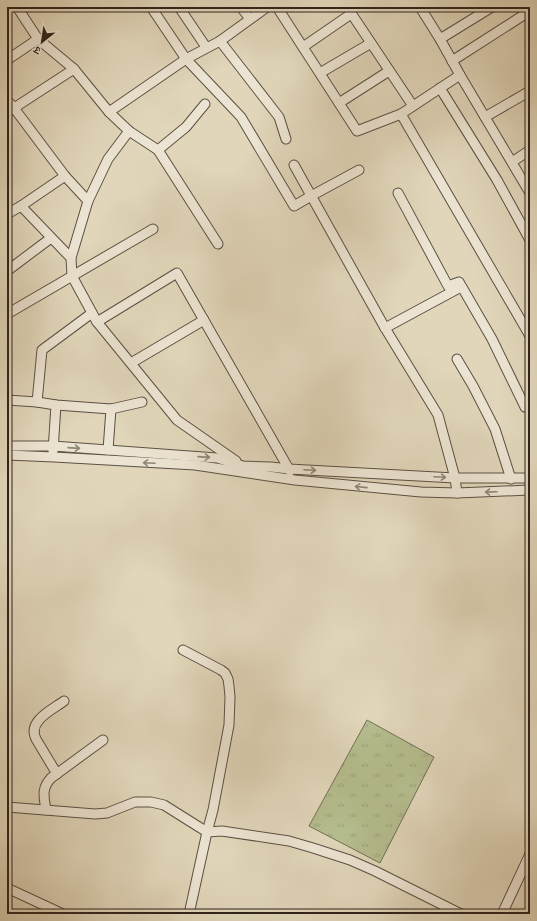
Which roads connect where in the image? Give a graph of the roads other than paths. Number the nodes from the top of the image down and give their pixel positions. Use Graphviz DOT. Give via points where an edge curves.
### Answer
graph roads {
  1 [pos="17,7"];
  2 [pos="151,7"];
  3 [pos="179,7"];
  4 [pos="241,7"];
  5 [pos="267,7"];
  6 [pos="277,7"];
  7 [pos="492,7"];
  8 [pos="422,8"];
  9 [pos="349,11"];
  10 [pos="530,11"];
  11 [pos="250,19"];
  12 [pos="38,39"];
  13 [pos="440,39"];
  14 [pos="220,41"];
  15 [pos="370,43"];
  16 [pos="206,47"];
  17 [pos="303,47"];
  18 [pos="186,59"];
  19 [pos="7,60"];
  20 [pos="452,61"];
  21 [pos="74,69"];
  22 [pos="389,70"];
  23 [pos="320,73"];
  24 [pos="460,75"];
  25 [pos="440,88"];
  26 [pos="530,91"];
  27 [pos="7,100"];
  28 [pos="339,103"];
  29 [pos="205,104"];
  30 [pos="413,106"];
  31 [pos="10,110"];
  32 [pos="109,112"];
  33 [pos="400,114"];
  34 [pos="485,117"];
  35 [pos="129,131"];
  36 [pos="286,139"];
  37 [pos="158,150"];
  38 [pos="530,150"];
  39 [pos="512,162"];
  40 [pos="294,165"];
  41 [pos="359,170"];
  42 [pos="65,176"];
  43 [pos="398,193"];
  44 [pos="530,193"];
  45 [pos="311,196"];
  46 [pos="88,201"];
  47 [pos="21,206"];
  48 [pos="7,214"];
  49 [pos="153,229"];
  50 [pos="51,238"];
  51 [pos="530,240"];
  52 [pos="218,244"];
  53 [pos="71,258"];
  54 [pos="7,271"];
  55 [pos="72,276"];
  56 [pos="461,287"];
  57 [pos="92,313"];
  58 [pos="7,314"];
  59 [pos="204,320"];
  60 [pos="97,322"];
  61 [pos="385,328"];
  62 [pos="530,336"];
  63 [pos="457,359"];
  64 [pos="131,363"];
  65 [pos="7,400"];
  66 [pos="37,402"];
  67 [pos="142,402"];
  68 [pos="56,405"];
  69 [pos="530,406"];
  70 [pos="111,409"];
  71 [pos="7,446"];
  72 [pos="53,446"];
  73 [pos="108,450"];
  74 [pos="7,455"];
  75 [pos="54,457"];
  76 [pos="243,469"];
  77 [pos="289,469"];
  78 [pos="455,478"];
  79 [pos="530,478"];
  80 [pos="511,479"];
  81 [pos="295,480"];
  82 [pos="530,490"];
  83 [pos="457,492"];
  84 [pos="183,650"];
  85 [pos="64,701"];
  86 [pos="103,740"];
  87 [pos="57,774"];
  88 [pos="7,807"];
  89 [pos="46,810"];
  90 [pos="207,832"];
  91 [pos="530,854"];
  92 [pos="7,888"];
  93 [pos="63,914"];
  94 [pos="189,914"];
  95 [pos="461,914"];
  96 [pos="502,914"];
  1 -- 12 [label="street"];
  2 -- 18 [label="street"];
  3 -- 16 [label="street"];
  4 -- 11 [label="street"];
  5 -- 11 [label="street"];
  6 -- 17 [label="street"];
  7 -- 13 [label="street"];
  8 -- 13 [label="street"];
  9 -- 15 [label="street"];
  9 -- 17 [label="street"];
  10 -- 20 [label="street"];
  11 -- 14 [label="street"];
  12 -- 19 [label="street"];
  12 -- 21 [label="street"];
  13 -- 20 [label="street"];
  14 -- 16 [label="street"];
  14 -- 36 [label="street" via="279,117"];
  15 -- 22 [label="street"];
  15 -- 23 [label="street"];
  16 -- 18 [label="street"];
  17 -- 23 [label="street"];
  18 -- 32 [label="street"];
  18 -- 45 [label="street" via="241,118 294,206"];
  20 -- 24 [label="street"];
  21 -- 31 [label="street"];
  21 -- 32 [label="street"];
  22 -- 28 [label="street"];
  22 -- 30 [label="street"];
  23 -- 28 [label="street"];
  24 -- 25 [label="street"];
  24 -- 34 [label="street"];
  25 -- 30 [label="street"];
  25 -- 51 [label="street" via="497,180"];
  26 -- 34 [label="street"];
  27 -- 31 [label="street"];
  28 -- 33 [label="street" via="357,131"];
  29 -- 37 [label="street" via="186,127"];
  30 -- 33 [label="street"];
  31 -- 42 [label="street"];
  32 -- 35 [label="street"];
  33 -- 62 [label="street"];
  34 -- 39 [label="street"];
  35 -- 37 [label="street"];
  35 -- 46 [label="street" via="108,159"];
  37 -- 52 [label="street"];
  38 -- 39 [label="street"];
  39 -- 44 [label="street"];
  40 -- 45 [label="street"];
  41 -- 45 [label="street"];
  42 -- 46 [label="street"];
  42 -- 47 [label="street"];
  43 -- 56 [label="street" via="448,286 459,282"];
  45 -- 61 [label="street"];
  46 -- 53 [label="street"];
  47 -- 48 [label="street"];
  47 -- 50 [label="street"];
  49 -- 55 [label="street"];
  50 -- 53 [label="street"];
  50 -- 54 [label="street"];
  53 -- 55 [label="street"];
  55 -- 57 [label="street"];
  55 -- 58 [label="street"];
  56 -- 61 [label="street"];
  56 -- 69 [label="street" via="492,339 525,407"];
  57 -- 60 [label="street"];
  57 -- 66 [label="street" via="42,350"];
  59 -- 60 [label="street" via="176,273"];
  59 -- 64 [label="street"];
  59 -- 77 [label="street"];
  60 -- 64 [label="street"];
  61 -- 78 [label="street" via="438,415"];
  63 -- 80 [label="street" via="495,429"];
  64 -- 76 [label="street" via="177,420"];
  65 -- 66 [label="street"];
  66 -- 68 [label="street"];
  67 -- 70 [label="street"];
  68 -- 70 [label="street"];
  68 -- 72 [label="street"];
  70 -- 73 [label="street"];
  71 -- 72 [label="street"];
  72 -- 73 [label="street, one-way"];
  72 -- 75 [label="street"];
  73 -- 76 [label="street, one-way" via="217,458"];
  74 -- 75 [label="street"];
  76 -- 75 [label="street, one-way"];
  76 -- 77 [label="street" via="271,466"];
  76 -- 81 [label="street"];
  77 -- 78 [label="street, one-way"];
  77 -- 81 [label="street"];
  78 -- 80 [label="street"];
  78 -- 83 [label="street"];
  79 -- 80 [label="street"];
  83 -- 81 [label="street, one-way" via="421,492"];
  82 -- 83 [label="street, one-way"];
  84 -- 90 [label="street" via="221,670 228,679 229,686 229,725"];
  85 -- 87 [label="street" via="38,720 34,730 36,739"];
  86 -- 87 [label="street"];
  87 -- 89 [label="street" via="45,786"];
  88 -- 89 [label="street"];
  89 -- 90 [label="street" via="107,813 144,801 164,805"];
  90 -- 94 [label="street"];
  90 -- 95 [label="street" via="222,831 289,841 313,848 375,871"];
  91 -- 96 [label="street"];
  92 -- 93 [label="street"];
}
